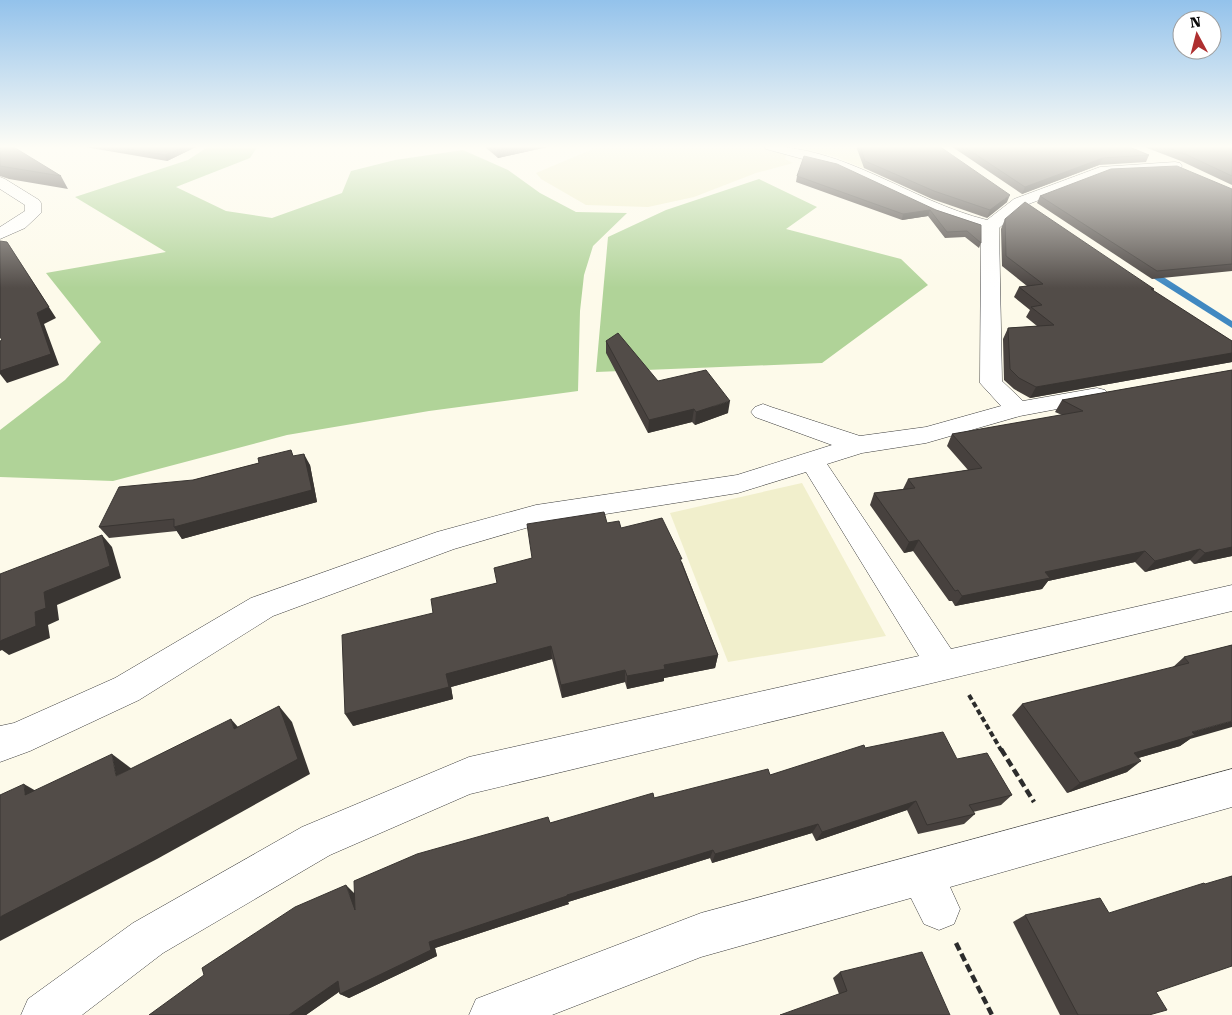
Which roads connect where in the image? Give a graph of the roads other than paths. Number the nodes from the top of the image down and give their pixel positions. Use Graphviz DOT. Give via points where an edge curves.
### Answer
graph roads {
  1 [pos="18,193"];
  2 [pos="902,193"];
  3 [pos="1044,193"];
  4 [pos="990,226"];
  5 [pos="0,234"];
  6 [pos="1115,392"];
  7 [pos="1018,410"];
  8 [pos="763,412"];
  9 [pos="860,445"];
  10 [pos="812,460"];
  11 [pos="1232,598"];
  12 [pos="943,665"];
  13 [pos="0,744"];
  14 [pos="1232,788"];
  15 [pos="44,1015"];
  16 [pos="492,1015"];
  1 -- 5 [label="street" via="33,203 33,213"];
  2 -- 4 [label="street" via="964,220"];
  3 -- 4 [label="street" via="1021,202"];
  4 -- 7 [label="street" via="991,383"];
  6 -- 7 [label="street"];
  7 -- 9 [label="street" via="926,435"];
  8 -- 9 [label="street"];
  9 -- 10 [label="street"];
  10 -- 12 [label="street"];
  10 -- 13 [label="street" via="738,484 536,515 447,540 262,607 127,689"];
  11 -- 12 [label="street"];
  12 -- 15 [label="street" via="469,776 316,841 148,938"];
  14 -- 16 [label="street" via="930,892 701,936"];
}
